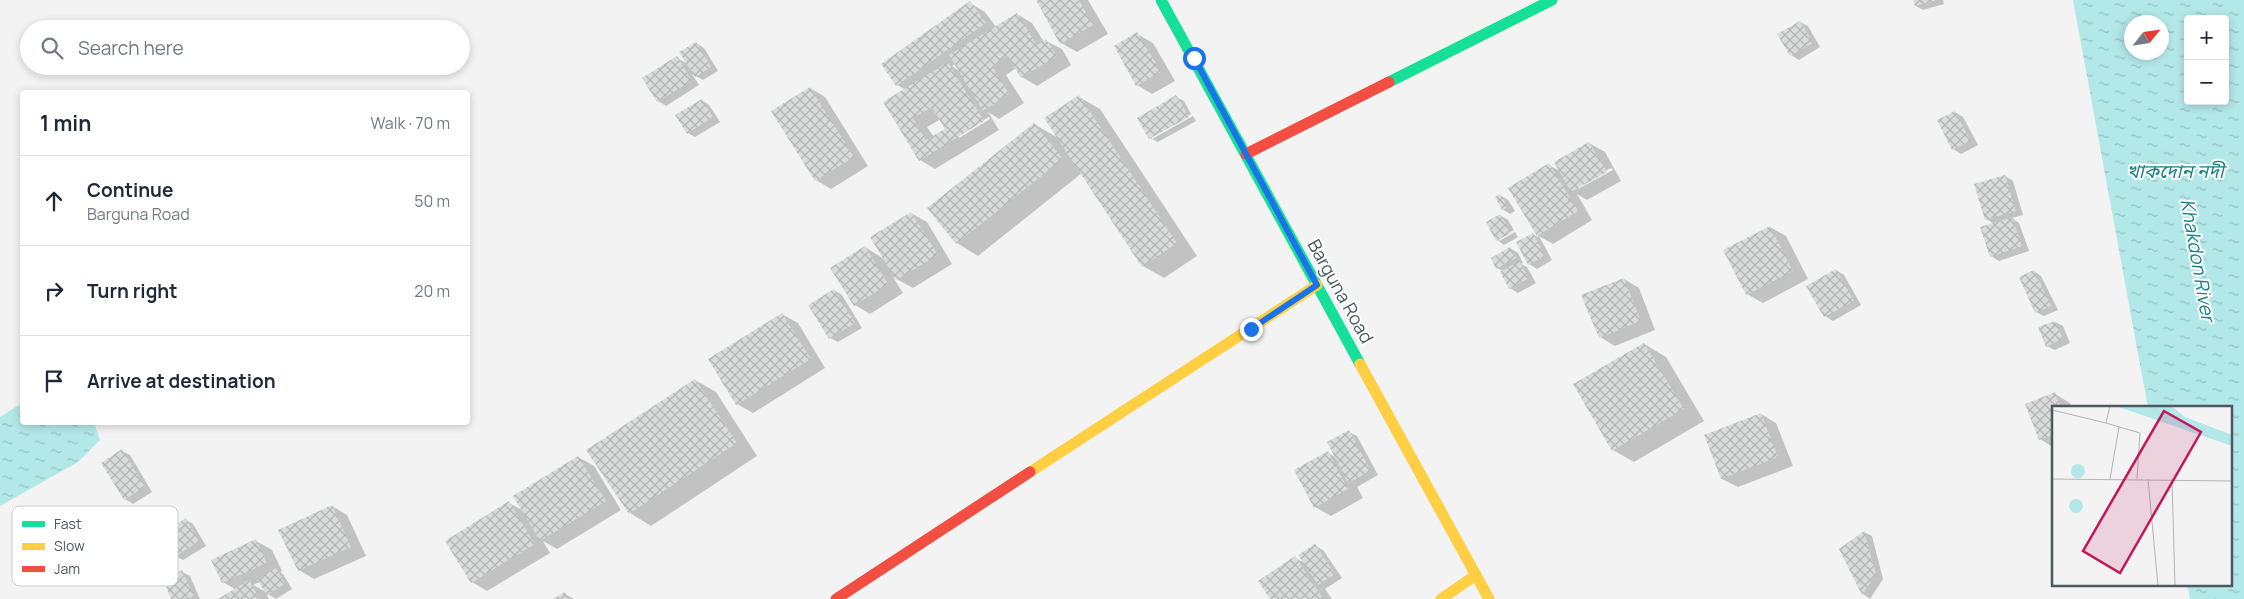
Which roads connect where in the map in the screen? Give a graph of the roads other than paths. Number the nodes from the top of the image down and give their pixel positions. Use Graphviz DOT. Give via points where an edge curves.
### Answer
graph roads {
  1 [pos="1161,0"];
  2 [pos="1552,0"];
  3 [pos="1246,154"];
  4 [pos="1317,285"];
  5 [pos="1476,575"];
  6 [pos="836,599"];
  7 [pos="1441,599"];
  8 [pos="1489,599"];
  1 -- 3 [label="street, Barguna Road"];
  2 -- 3 [label="street"];
  3 -- 4 [label="street, Barguna Road"];
  4 -- 5 [label="street, Barguna Road"];
  4 -- 6 [label="street"];
  5 -- 7 [label="street"];
  5 -- 8 [label="street, Barguna Road"];
}
